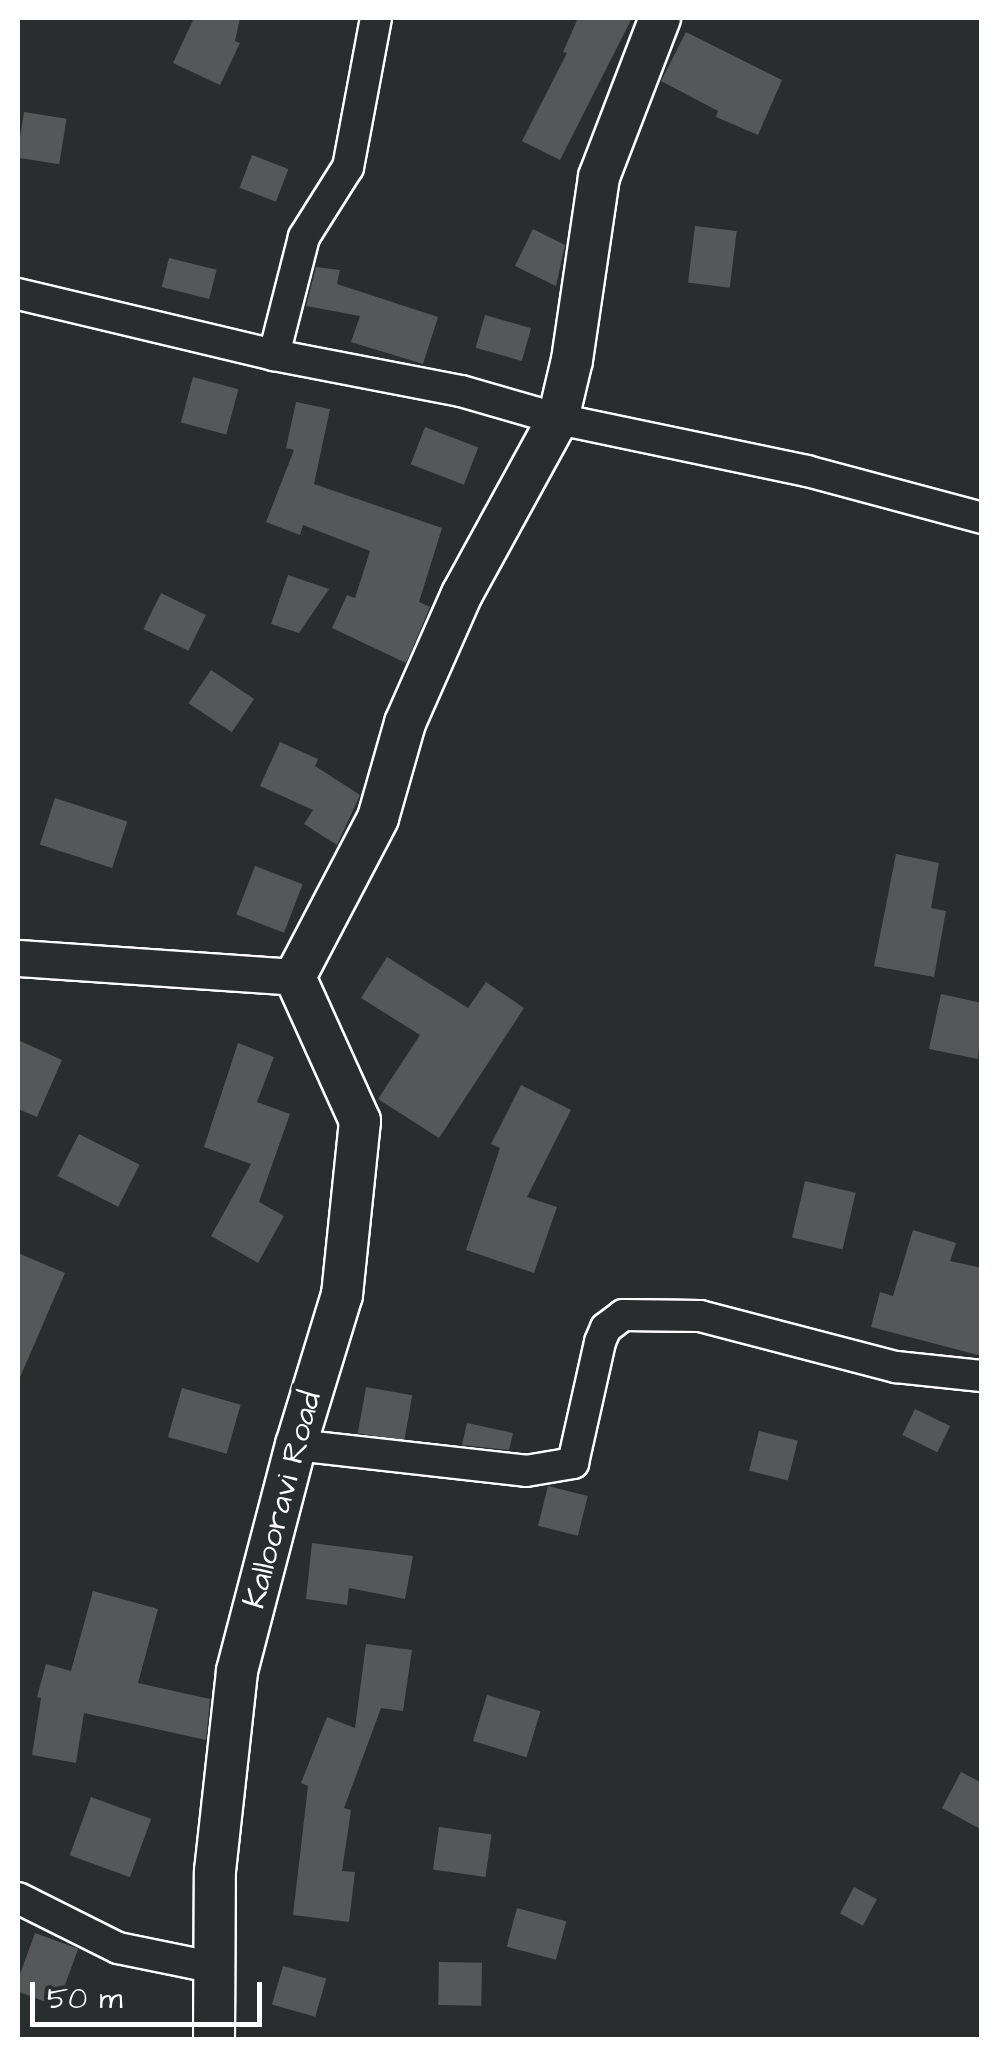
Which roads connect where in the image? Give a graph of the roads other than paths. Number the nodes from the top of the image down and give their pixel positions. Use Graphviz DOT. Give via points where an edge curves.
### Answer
graph roads {
  1 [pos="376,18"];
  2 [pos="660,18"];
  3 [pos="18,294"];
  4 [pos="274,355"];
  5 [pos="558,419"];
  6 [pos="982,518"];
  7 [pos="18,958"];
  8 [pos="295,977"];
  9 [pos="982,1376"];
  10 [pos="296,1445"];
  11 [pos="18,1898"];
  12 [pos="216,1968"];
  13 [pos="214,2040"];
  1 -- 4 [label="street" via="348,166 304,238"];
  2 -- 5 [label="main road" via="599,177"];
  3 -- 4 [label="street"];
  4 -- 5 [label="street" via="461,391"];
  5 -- 6 [label="street" via="807,471"];
  5 -- 8 [label="main road" via="462,594 405,722 378,818"];
  7 -- 8 [label="street"];
  8 -- 10 [label="main road, Kallooravi Road" via="360,1122 342,1295"];
  9 -- 10 [label="street" via="896,1367 700,1316 624,1315 600,1342 573,1463 526,1471"];
  10 -- 12 [label="main road, Kallooravi Road" via="236,1671 215,1871"];
  11 -- 12 [label="street" via="118,1948"];
  12 -- 13 [label="main road, Kallooravi Road"];
}
